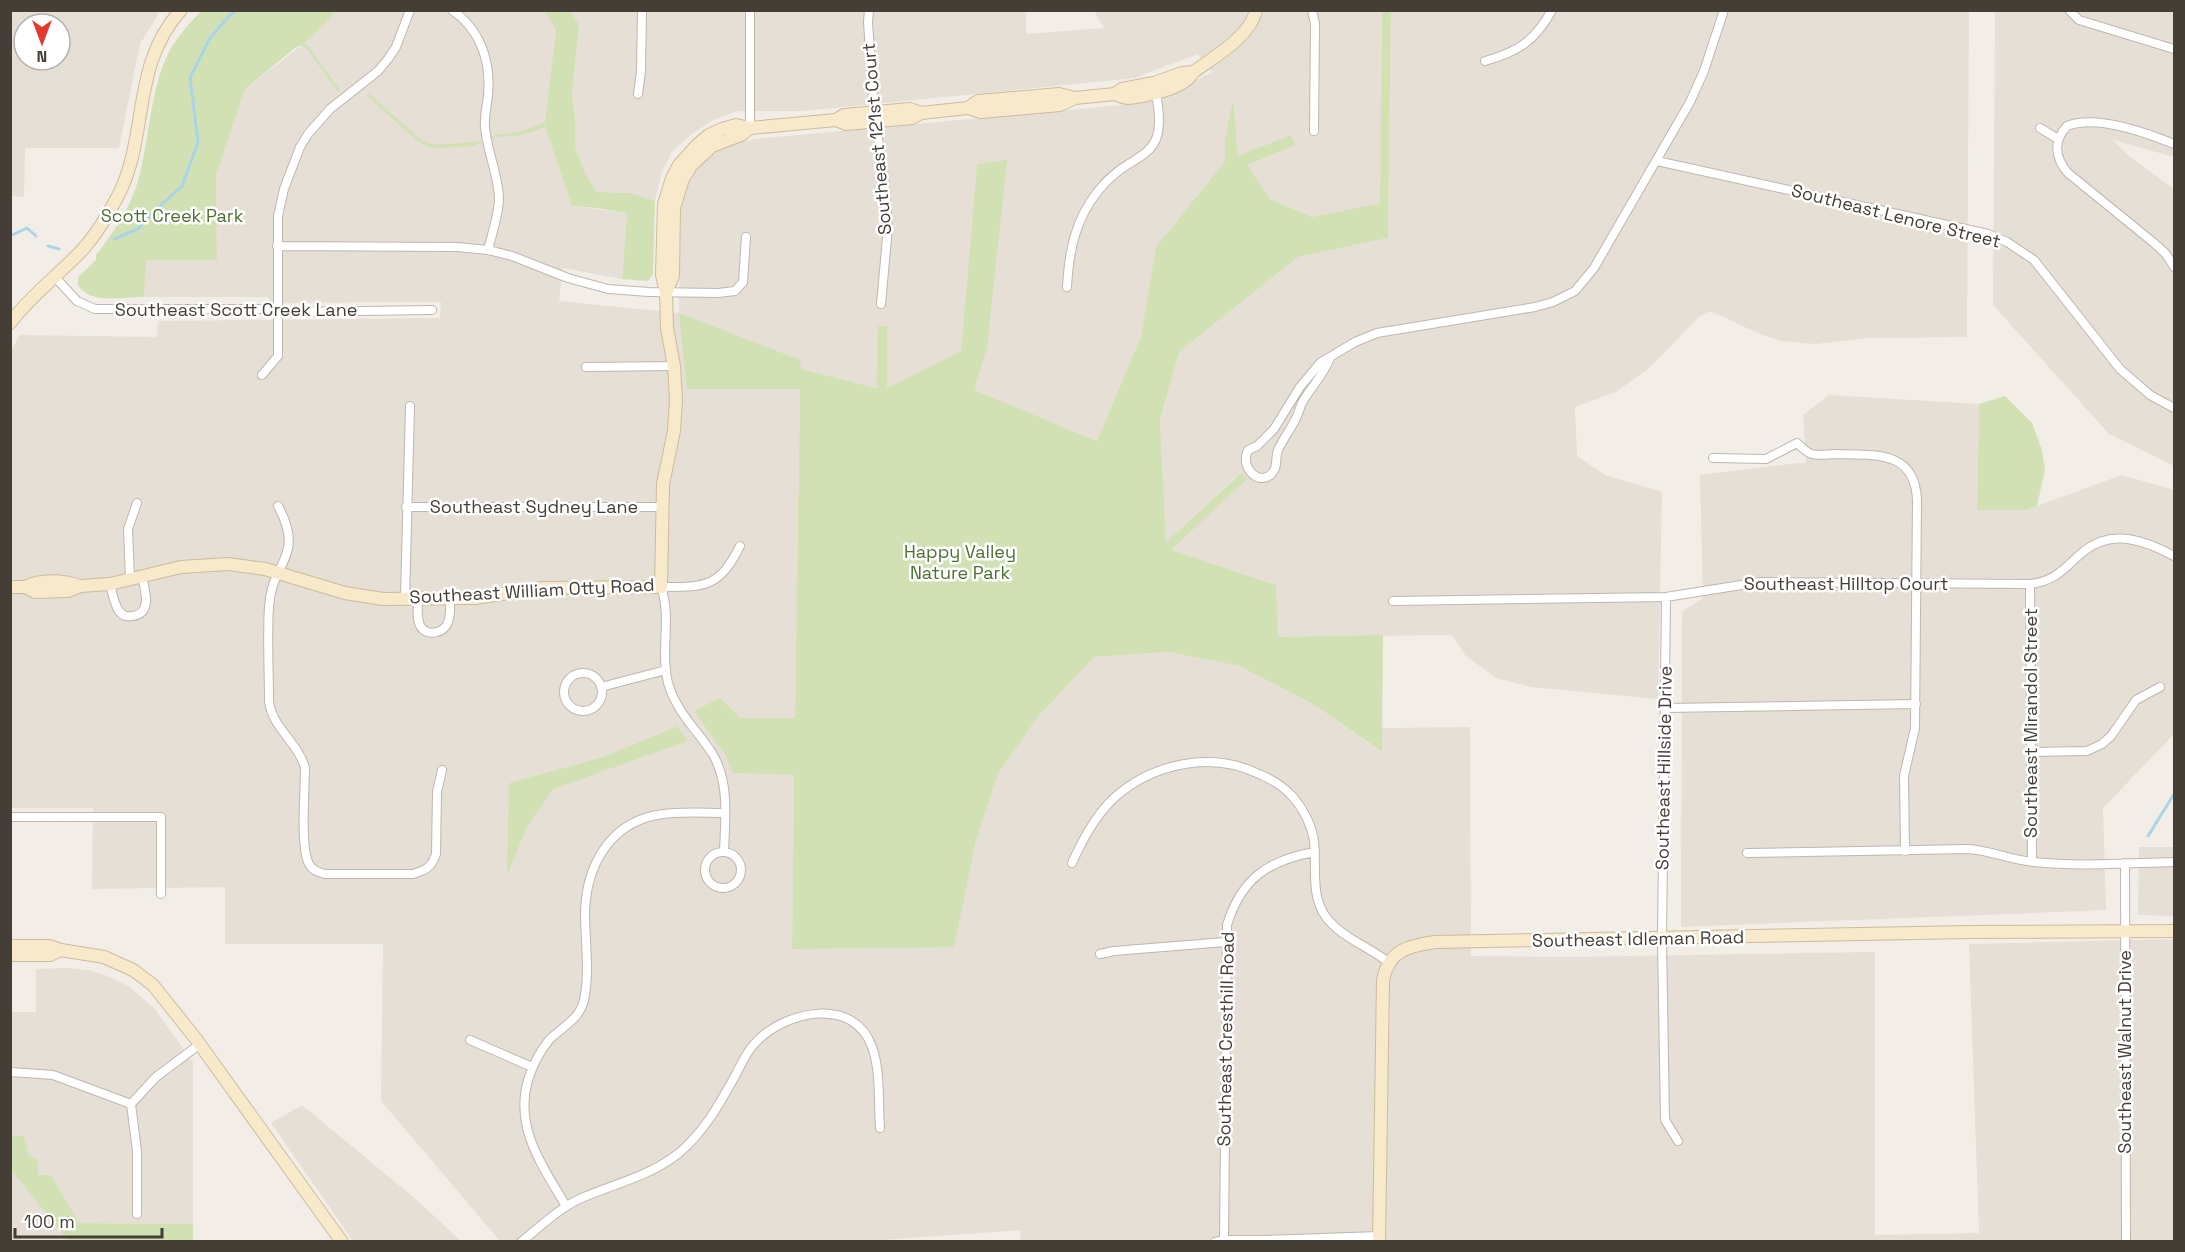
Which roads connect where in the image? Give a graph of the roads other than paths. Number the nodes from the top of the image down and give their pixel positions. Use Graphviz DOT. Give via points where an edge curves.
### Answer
graph roads {
  1 [pos="181,10"];
  2 [pos="410,10"];
  3 [pos="452,10"];
  4 [pos="642,10"];
  5 [pos="750,10"];
  6 [pos="869,10"];
  7 [pos="1312,10"];
  8 [pos="1552,10"];
  9 [pos="1724,10"];
  10 [pos="2069,10"];
  11 [pos="1258,12"];
  12 [pos="2175,50"];
  13 [pos="1485,62"];
  14 [pos="1155,88"];
  15 [pos="638,94"];
  16 [pos="875,117"];
  17 [pos="750,128"];
  18 [pos="2040,128"];
  19 [pos="1314,131"];
  20 [pos="2058,139"];
  21 [pos="2175,144"];
  22 [pos="1657,161"];
  23 [pos="746,237"];
  24 [pos="277,246"];
  25 [pos="488,250"];
  26 [pos="2175,267"];
  27 [pos="54,276"];
  28 [pos="1067,287"];
  29 [pos="666,293"];
  30 [pos="881,304"];
  31 [pos="432,310"];
  32 [pos="277,311"];
  33 [pos="10,323"];
  34 [pos="1330,358"];
  35 [pos="674,366"];
  36 [pos="586,367"];
  37 [pos="262,375"];
  38 [pos="410,406"];
  39 [pos="2175,408"];
  40 [pos="1713,458"];
  41 [pos="137,503"];
  42 [pos="278,506"];
  43 [pos="406,507"];
  44 [pos="662,507"];
  45 [pos="740,546"];
  46 [pos="2175,556"];
  47 [pos="279,573"];
  48 [pos="136,578"];
  49 [pos="110,584"];
  50 [pos="1916,584"];
  51 [pos="2030,584"];
  52 [pos="10,587"];
  53 [pos="661,587"];
  54 [pos="1666,597"];
  55 [pos="411,599"];
  56 [pos="450,599"];
  57 [pos="1393,601"];
  58 [pos="666,670"];
  59 [pos="601,687"];
  60 [pos="2160,687"];
  61 [pos="1916,704"];
  62 [pos="1665,708"];
  63 [pos="2031,752"];
  64 [pos="441,770"];
  65 [pos="725,813"];
  66 [pos="10,817"];
  67 [pos="1905,851"];
  68 [pos="724,852"];
  69 [pos="1315,852"];
  70 [pos="1746,853"];
  71 [pos="2032,862"];
  72 [pos="2175,862"];
  73 [pos="1072,863"];
  74 [pos="2125,863"];
  75 [pos="160,894"];
  76 [pos="2125,931"];
  77 [pos="2175,931"];
  78 [pos="1662,939"];
  79 [pos="1225,942"];
  80 [pos="10,946"];
  81 [pos="61,950"];
  82 [pos="1100,954"];
  83 [pos="10,955"];
  84 [pos="1388,962"];
  85 [pos="470,1040"];
  86 [pos="200,1044"];
  87 [pos="532,1067"];
  88 [pos="10,1072"];
  89 [pos="131,1104"];
  90 [pos="880,1128"];
  91 [pos="1678,1141"];
  92 [pos="567,1206"];
  93 [pos="137,1214"];
  94 [pos="1379,1239"];
  95 [pos="1219,1241"];
  96 [pos="1262,1241"];
  97 [pos="342,1242"];
  98 [pos="520,1242"];
  99 [pos="2126,1242"];
  1 -- 27 [label="main road" via="165,31 150,63 132,154 120,192 94,236"];
  2 -- 24 [label="street" via="388,59 330,109 300,147 280,202"];
  3 -- 25 [label="street" via="480,41 489,73 484,119 499,199"];
  4 -- 15 [label="street"];
  5 -- 17 [label="street"];
  6 -- 16 [label="street, Southeast 121st Court"];
  7 -- 19 [label="street"];
  8 -- 13 [label="street" via="1526,45"];
  9 -- 22 [label="street" via="1698,86"];
  10 -- 12 [label="street" via="2079,20"];
  11 -- 14 [label="main road, Southeast William Otty Road" via="1229,46 1193,72 1182,73"];
  14 -- 16 [label="main road, Southeast William Otty Road" via="1122,89 1115,94 1075,98 1060,105 981,112 968,108 921,113 910,109"];
  14 -- 28 [label="street" via="1160,122 1155,142 1143,157 1109,179 1087,207 1072,240"];
  16 -- 17 [label="main road, Southeast William Otty Road" via="844,115 836,120"];
  16 -- 30 [label="street, Southeast 121st Court" via="888,227"];
  17 -- 29 [label="main road, Southeast William Otty Road" via="712,147 683,179 674,208 673,276"];
  18 -- 20 [label="street"];
  20 -- 21 [label="street" via="2067,126 2085,121"];
  20 -- 26 [label="street" via="2057,158 2068,173 2154,243"];
  22 -- 34 [label="street" via="1594,268 1582,284 1563,298 1535,307 1377,333"];
  22 -- 39 [label="street, Southeast Lenore Street" via="1988,234 2007,242 2034,260 2129,379"];
  23 -- 29 [label="street" via="745,277 735,291"];
  24 -- 25 [label="street"];
  24 -- 32 [label="street"];
  25 -- 29 [label="street" via="586,284 629,292"];
  27 -- 32 [label="street, Southeast Scott Creek Lane" via="77,301 95,309"];
  27 -- 33 [label="main road"];
  29 -- 35 [label="main road, Southeast William Otty Road"];
  31 -- 32 [label="street, Southeast Scott Creek Lane"];
  32 -- 37 [label="street" via="278,356"];
  34 -- 34 [label="street" via="1311,372 1274,429 1248,450 1244,462 1248,472 1256,477 1273,473 1276,453"];
  35 -- 36 [label="street"];
  35 -- 44 [label="main road, Southeast William Otty Road" via="675,416"];
  38 -- 43 [label="street"];
  40 -- 50 [label="street" via="1766,459 1797,443 1811,454 1899,461 1911,474 1916,490"];
  41 -- 48 [label="street" via="129,529"];
  42 -- 47 [label="street" via="290,533"];
  43 -- 44 [label="street, Southeast Sydney Lane"];
  43 -- 55 [label="street"];
  44 -- 53 [label="main road, Southeast William Otty Road"];
  45 -- 53 [label="street" via="716,580 694,587"];
  46 -- 51 [label="street, Southeast Hilltop Court" via="2145,542 2107,540 2084,550 2052,578"];
  47 -- 48 [label="main road, Southeast William Otty Road" via="243,565 211,564"];
  47 -- 55 [label="main road, Southeast William Otty Road" via="345,594"];
  47 -- 64 [label="street" via="269,606 269,701 272,717 302,756 305,848 310,866 325,874 413,874 426,870 436,854 436,792"];
  48 -- 49 [label="main road, Southeast William Otty Road"];
  48 -- 49 [label="street" via="147,600 138,615 120,612"];
  49 -- 52 [label="main road, Southeast William Otty Road" via="35,582"];
  50 -- 51 [label="street, Southeast Hilltop Court"];
  50 -- 54 [label="street, Southeast Hilltop Court" via="1760,582"];
  50 -- 61 [label="street"];
  51 -- 63 [label="street, Southeast Mirandol Street"];
  53 -- 56 [label="main road, Southeast William Otty Road" via="543,588"];
  53 -- 58 [label="street" via="667,602"];
  54 -- 57 [label="street, Southeast Hilltop Court"];
  54 -- 62 [label="street, Southeast Hillside Drive"];
  55 -- 56 [label="main road, Southeast William Otty Road"];
  55 -- 56 [label="street" via="420,625 432,633 448,623"];
  58 -- 59 [label="street"];
  58 -- 65 [label="street" via="678,708 713,754 725,791"];
  59 -- 59 [label="street" via="591,675 577,674 567,682 564,697 577,710 586,711 598,704"];
  60 -- 63 [label="street" via="2136,700 2102,744 2087,751"];
  61 -- 62 [label="street"];
  61 -- 67 [label="street" via="1913,742 1904,776"];
  62 -- 78 [label="street, Southeast Hillside Drive"];
  63 -- 71 [label="street, Southeast Mirandol Street"];
  65 -- 68 [label="street"];
  65 -- 87 [label="street" via="644,818 608,844 593,867 586,891 584,1002 573,1020 547,1043"];
  66 -- 75 [label="street" via="161,817"];
  67 -- 70 [label="street"];
  67 -- 71 [label="street" via="1985,850"];
  68 -- 68 [label="street" via="710,857 705,872 710,883 724,889 738,880 741,866 734,856"];
  69 -- 73 [label="street" via="1305,816 1279,784 1250,770 1205,762 1159,771 1129,787 1103,809"];
  69 -- 79 [label="street, Southeast Cresthill Road" via="1288,858 1249,881 1231,910"];
  69 -- 84 [label="street" via="1316,893 1324,915 1338,930"];
  71 -- 74 [label="street"];
  72 -- 74 [label="street"];
  74 -- 76 [label="street, Southeast Walnut Drive"];
  76 -- 77 [label="main road, Southeast Idleman Road"];
  76 -- 78 [label="main road, Southeast Idleman Road"];
  76 -- 99 [label="street, Southeast Walnut Drive"];
  78 -- 84 [label="main road, Southeast Idleman Road" via="1435,942 1409,947"];
  78 -- 91 [label="street, Southeast Hillside Drive" via="1665,1120"];
  79 -- 82 [label="street"];
  79 -- 95 [label="street, Southeast Cresthill Road"];
  80 -- 81 [label="main road" via="49,946"];
  81 -- 83 [label="main road" via="50,955"];
  81 -- 86 [label="main road" via="104,957 142,976 164,996"];
  84 -- 94 [label="main road" via="1382,988"];
  85 -- 87 [label="street"];
  86 -- 89 [label="street" via="156,1077"];
  86 -- 97 [label="main road"];
  87 -- 92 [label="street" via="524,1106 528,1136"];
  88 -- 89 [label="street" via="53,1075"];
  89 -- 93 [label="street" via="137,1150"];
  90 -- 92 [label="street" via="875,1055 867,1035 840,1015 811,1014 777,1027 755,1042 704,1128 677,1154 657,1169"];
  92 -- 98 [label="street"];
  94 -- 96 [label="street"];
  95 -- 96 [label="street"];
}
